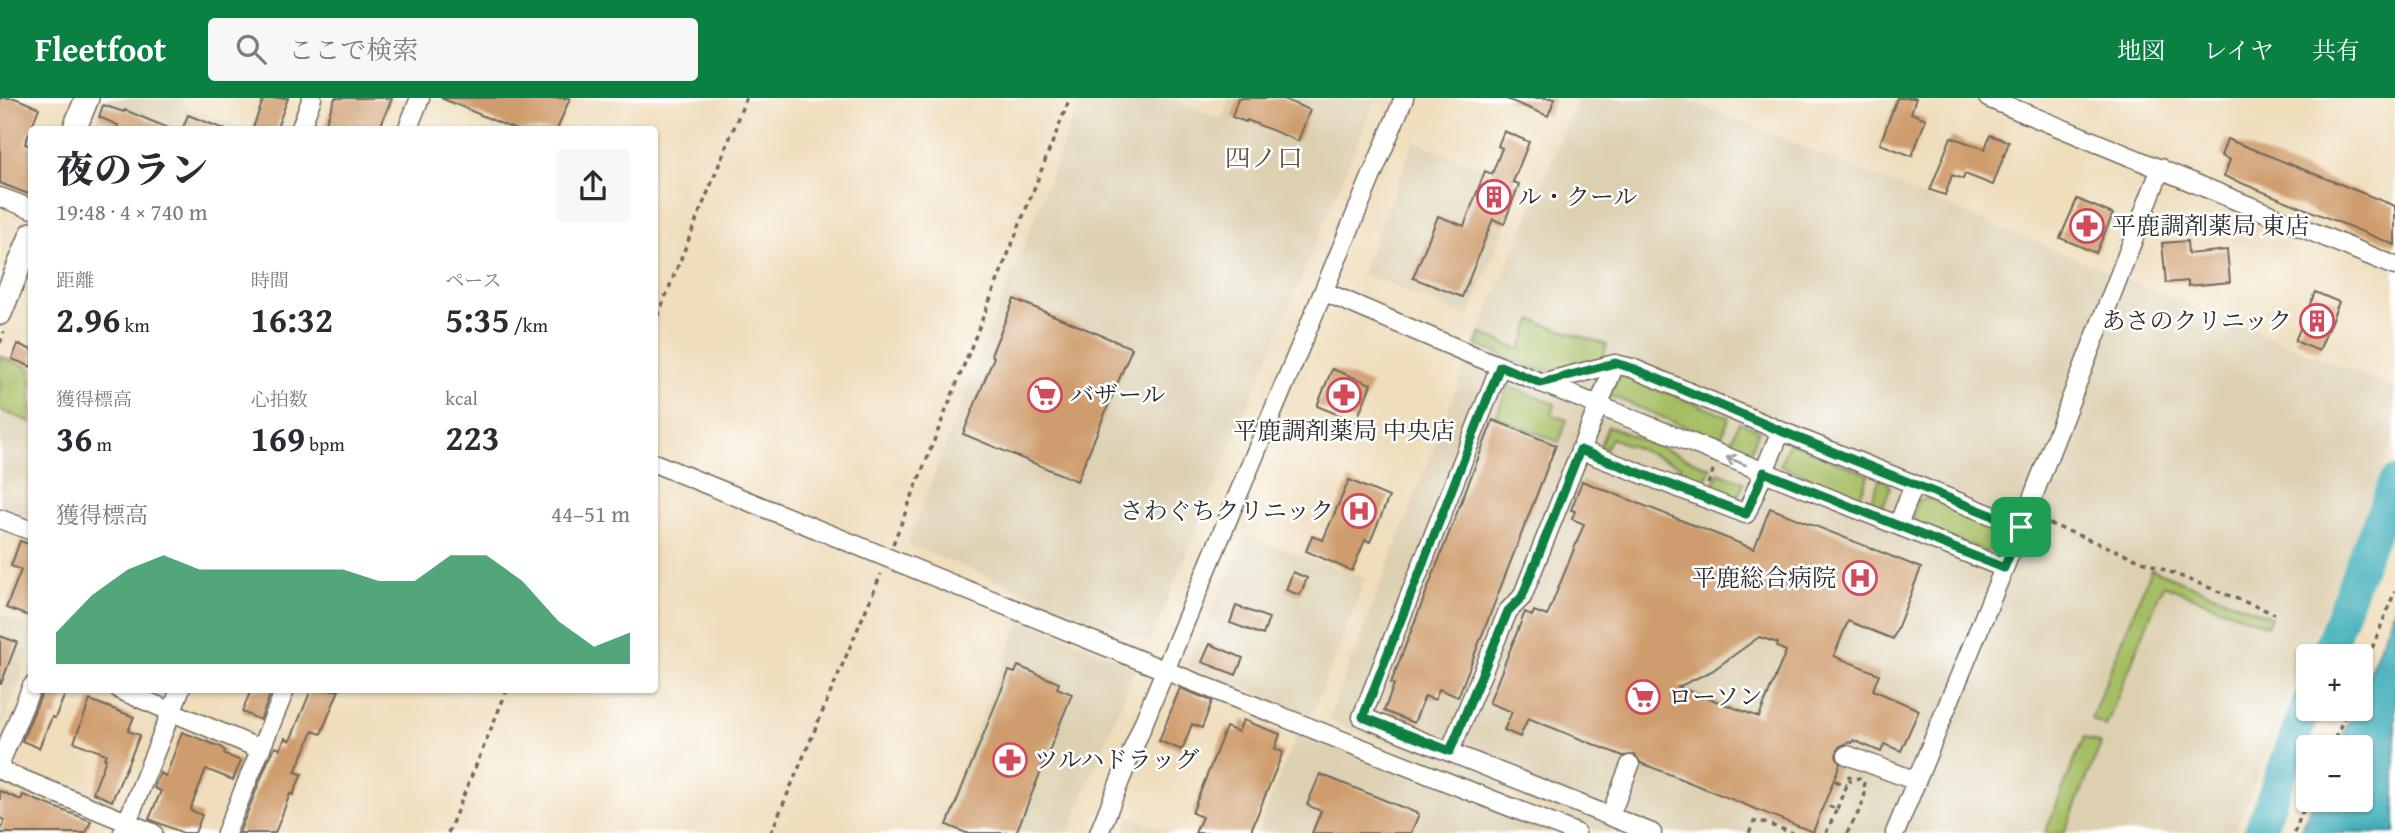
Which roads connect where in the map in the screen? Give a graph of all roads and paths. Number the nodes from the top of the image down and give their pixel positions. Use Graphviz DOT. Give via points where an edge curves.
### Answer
graph roads {
  1 [pos="86,98"];
  2 [pos="312,98"];
  3 [pos="420,98"];
  4 [pos="746,98"];
  5 [pos="1070,98"];
  6 [pos="1404,98"];
  7 [pos="1988,98"];
  8 [pos="76,126"];
  9 [pos="302,126"];
  10 [pos="409,126"];
  11 [pos="2161,168"];
  12 [pos="0,197"];
  13 [pos="28,208"];
  14 [pos="28,244"];
  15 [pos="2395,266"];
  16 [pos="1325,292"];
  17 [pos="0,313"];
  18 [pos="658,315"];
  19 [pos="1615,363"];
  20 [pos="1500,366"];
  21 [pos="1590,370"];
  22 [pos="1541,383"];
  23 [pos="1604,388"];
  24 [pos="1597,405"];
  25 [pos="1781,431"];
  26 [pos="1580,450"];
  27 [pos="658,465"];
  28 [pos="1764,472"];
  29 [pos="1914,485"];
  30 [pos="0,519"];
  31 [pos="1898,525"];
  32 [pos="2021,527"];
  33 [pos="28,530"];
  34 [pos="887,558"];
  35 [pos="2004,568"];
  36 [pos="2395,591"];
  37 [pos="2373,646"];
  38 [pos="1164,670"];
  39 [pos="29,693"];
  40 [pos="127,693"];
  41 [pos="179,693"];
  42 [pos="284,693"];
  43 [pos="505,693"];
  44 [pos="172,711"];
  45 [pos="260,749"];
  46 [pos="1450,751"];
  47 [pos="0,763"];
  48 [pos="1847,763"];
  49 [pos="1630,765"];
  50 [pos="0,770"];
  51 [pos="1851,779"];
  52 [pos="1835,781"];
  53 [pos="1916,781"];
  54 [pos="1846,785"];
  55 [pos="1826,805"];
  56 [pos="1838,809"];
  57 [pos="2302,812"];
  58 [pos="1610,816"];
  59 [pos="125,828"];
  60 [pos="153,833"];
  61 [pos="226,833"];
  62 [pos="448,833"];
  63 [pos="771,833"];
  64 [pos="1099,833"];
  65 [pos="1576,833"];
  66 [pos="1652,833"];
  67 [pos="1749,833"];
  68 [pos="1793,833"];
  69 [pos="1826,833"];
  70 [pos="1847,833"];
  71 [pos="1895,833"];
  72 [pos="2294,833"];
  1 -- 8 [label="main road"];
  2 -- 9 [label="street"];
  3 -- 10 [label="street"];
  4 -- 18 [label="path"];
  5 -- 34 [label="path"];
  6 -- 16 [label="street"];
  7 -- 11 [label="street"];
  11 -- 15 [label="street"];
  11 -- 32 [label="street"];
  12 -- 13 [label="street"];
  14 -- 17 [label="main road"];
  16 -- 20 [label="street"];
  16 -- 38 [label="street"];
  19 -- 21 [label="street"];
  19 -- 23 [label="street"];
  19 -- 25 [label="street"];
  20 -- 22 [label="street"];
  20 -- 46 [label="street" via="1363,717"];
  21 -- 22 [label="street"];
  21 -- 23 [label="street" via="1601,374"];
  22 -- 24 [label="street"];
  23 -- 24 [label="street"];
  24 -- 26 [label="street"];
  28 -- 24 [label="street, one-way"];
  25 -- 28 [label="street"];
  25 -- 29 [label="street"];
  26 -- 28 [label="street" via="1746,514"];
  26 -- 46 [label="street" via="1522,597 1508,611"];
  27 -- 34 [label="street"];
  28 -- 31 [label="street"];
  29 -- 31 [label="street"];
  29 -- 32 [label="street"];
  30 -- 33 [label="street"];
  31 -- 35 [label="street"];
  32 -- 35 [label="street"];
  34 -- 38 [label="street"];
  34 -- 63 [label="path"];
  35 -- 53 [label="street"];
  36 -- 37 [label="path"];
  38 -- 64 [label="street"];
  38 -- 65 [label="street"];
  39 -- 47 [label="street"];
  40 -- 44 [label="street"];
  41 -- 44 [label="street"];
  42 -- 45 [label="street"];
  43 -- 62 [label="path"];
  44 -- 45 [label="street"];
  44 -- 59 [label="street"];
  45 -- 61 [label="street"];
  46 -- 58 [label="street"];
  48 -- 51 [label="path"];
  48 -- 53 [label="street"];
  49 -- 58 [label="street"];
  50 -- 59 [label="street"];
  51 -- 54 [label="path"];
  51 -- 70 [label="path" via="1861,778 1866,794"];
  52 -- 54 [label="path"];
  53 -- 71 [label="street"];
  54 -- 56 [label="path"];
  55 -- 56 [label="path"];
  56 -- 69 [label="path"];
  57 -- 72 [label="path"];
  58 -- 66 [label="street"];
  59 -- 60 [label="street"];
  67 -- 68 [label="path" via="1759,821"];
}
